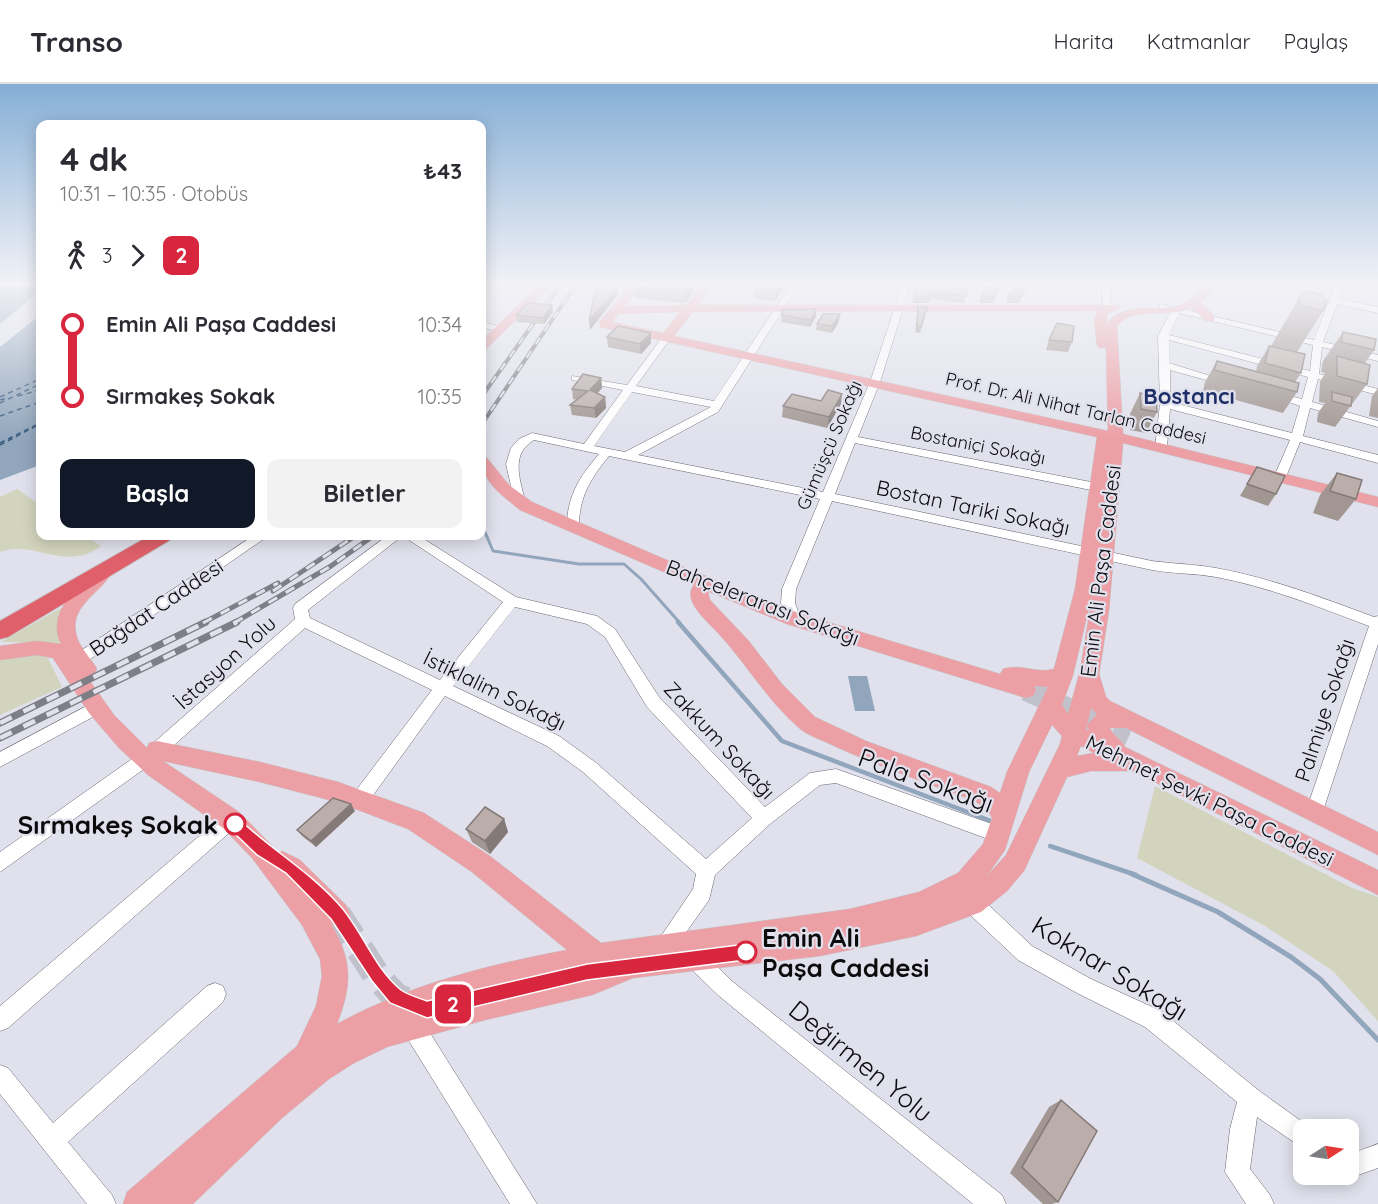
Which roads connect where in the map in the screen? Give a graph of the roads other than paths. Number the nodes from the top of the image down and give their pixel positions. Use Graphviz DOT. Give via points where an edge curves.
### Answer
graph roads {
  1 [pos="653,335"];
  2 [pos="668,335"];
  3 [pos="761,335"];
  4 [pos="890,335"];
  5 [pos="1103,335"];
  6 [pos="1111,335"];
  7 [pos="1285,335"];
  8 [pos="1321,335"];
  9 [pos="1163,336"];
  10 [pos="666,338"];
  11 [pos="1318,343"];
  12 [pos="747,355"];
  13 [pos="1378,358"];
  14 [pos="1164,365"];
  15 [pos="1314,375"];
  16 [pos="576,378"];
  17 [pos="875,382"];
  18 [pos="1240,386"];
  19 [pos="630,388"];
  20 [pos="1262,392"];
  21 [pos="1378,392"];
  22 [pos="1165,404"];
  23 [pos="1306,404"];
  24 [pos="718,405"];
  25 [pos="1378,424"];
  26 [pos="1110,435"];
  27 [pos="1297,436"];
  28 [pos="853,439"];
  29 [pos="588,446"];
  30 [pos="1161,448"];
  31 [pos="607,451"];
  32 [pos="627,456"];
  33 [pos="1378,459"];
  34 [pos="486,467"];
  35 [pos="1280,477"];
  36 [pos="1096,487"];
  37 [pos="826,496"];
  38 [pos="519,501"];
  39 [pos="1378,502"];
  40 [pos="573,526"];
  41 [pos="137,540"];
  42 [pos="156,540"];
  43 [pos="255,540"];
  44 [pos="389,540"];
  45 [pos="417,540"];
  46 [pos="1097,553"];
  47 [pos="109,567"];
  48 [pos="710,584"];
  49 [pos="512,601"];
  50 [pos="0,618"];
  51 [pos="794,619"];
  52 [pos="303,621"];
  53 [pos="1377,622"];
  54 [pos="0,631"];
  55 [pos="0,653"];
  56 [pos="908,655"];
  57 [pos="81,658"];
  58 [pos="1090,671"];
  59 [pos="1063,675"];
  60 [pos="442,689"];
  61 [pos="1026,690"];
  62 [pos="101,705"];
  63 [pos="1051,706"];
  64 [pos="1129,728"];
  65 [pos="1075,734"];
  66 [pos="151,755"];
  67 [pos="0,760"];
  68 [pos="1146,766"];
  69 [pos="1060,769"];
  70 [pos="360,799"];
  71 [pos="1314,814"];
  72 [pos="764,818"];
  73 [pos="231,820"];
  74 [pos="1001,826"];
  75 [pos="1378,844"];
  76 [pos="262,850"];
  77 [pos="1378,857"];
  78 [pos="0,863"];
  79 [pos="706,871"];
  80 [pos="1378,883"];
  81 [pos="972,903"];
  82 [pos="337,914"];
  83 [pos="663,948"];
  84 [pos="597,957"];
  85 [pos="695,959"];
  86 [pos="633,965"];
  87 [pos="215,994"];
  88 [pos="460,1002"];
  89 [pos="0,1020"];
  90 [pos="412,1025"];
  91 [pos="307,1056"];
  92 [pos="0,1076"];
  93 [pos="1250,1098"];
  94 [pos="1293,1129"];
  95 [pos="52,1140"];
  96 [pos="1378,1156"];
  97 [pos="1359,1163"];
  98 [pos="986,1202"];
  99 [pos="103,1204"];
  100 [pos="139,1204"];
  101 [pos="170,1204"];
  102 [pos="524,1204"];
  103 [pos="1261,1204"];
  1 -- 10 [label="main road, Prof. Dr. Ali Nihat Tarlan Caddesi"];
  2 -- 10 [label="main road"];
  3 -- 12 [label="street"];
  4 -- 17 [label="street, Gümüşçü Sokağı"];
  5 -- 26 [label="main road, Emin Ali Paşa Caddesi"];
  6 -- 26 [label="main road, Emin Ali Paşa Caddesi"];
  7 -- 11 [label="street"];
  8 -- 11 [label="street"];
  9 -- 14 [label="street"];
  9 -- 15 [label="street"];
  10 -- 12 [label="main road, Prof. Dr. Ali Nihat Tarlan Caddesi"];
  10 -- 19 [label="street"];
  11 -- 13 [label="street"];
  11 -- 15 [label="street"];
  12 -- 17 [label="main road, Prof. Dr. Ali Nihat Tarlan Caddesi"];
  12 -- 24 [label="street"];
  14 -- 18 [label="street"];
  14 -- 22 [label="street"];
  15 -- 21 [label="street"];
  15 -- 23 [label="street"];
  16 -- 19 [label="street"];
  17 -- 26 [label="main road, Prof. Dr. Ali Nihat Tarlan Caddesi"];
  17 -- 28 [label="street, Gümüşçü Sokağı"];
  19 -- 24 [label="street"];
  19 -- 29 [label="street"];
  20 -- 23 [label="street"];
  22 -- 27 [label="street"];
  22 -- 30 [label="street"];
  23 -- 25 [label="street"];
  23 -- 27 [label="street"];
  24 -- 32 [label="street"];
  26 -- 30 [label="main road, Prof. Dr. Ali Nihat Tarlan Caddesi"];
  26 -- 36 [label="main road, Emin Ali Paşa Caddesi"];
  26 -- 46 [label="main road, Emin Ali Paşa Caddesi"];
  27 -- 33 [label="street"];
  27 -- 35 [label="street"];
  28 -- 36 [label="street, Bostaniçi Sokağı"];
  28 -- 37 [label="street, Gümüşçü Sokağı"];
  29 -- 31 [label="street, Bostan Tariki Sokağı"];
  29 -- 38 [label="street, Bostan Tariki Sokağı" via="532,436 520,442 513,450"];
  30 -- 35 [label="main road, Prof. Dr. Ali Nihat Tarlan Caddesi"];
  31 -- 32 [label="street, Bostan Tariki Sokağı"];
  31 -- 40 [label="street" via="578,489 572,508"];
  32 -- 37 [label="street, Bostan Tariki Sokağı"];
  34 -- 38 [label="main road, Bahçelerarası Sokağı"];
  35 -- 39 [label="main road, Prof. Dr. Ali Nihat Tarlan Caddesi"];
  36 -- 46 [label="main road, Emin Ali Paşa Caddesi"];
  37 -- 46 [label="street, Bostan Tariki Sokağı"];
  37 -- 51 [label="street, Gümüşçü Sokağı" via="789,589 788,603"];
  38 -- 40 [label="main road, Bahçelerarası Sokağı"];
  40 -- 48 [label="main road, Bahçelerarası Sokağı"];
  41 -- 50 [label="highway"];
  42 -- 47 [label="highway"];
  43 -- 57 [label="street, Bağdat Caddesi"];
  44 -- 52 [label="street, İstasyon Yolu" via="300,608"];
  45 -- 49 [label="street, Zakkum Sokağı"];
  46 -- 53 [label="street, Bostan Tariki Sokağı" via="1240,578"];
  46 -- 58 [label="main road, Emin Ali Paşa Caddesi" via="1100,610"];
  46 -- 59 [label="main road, Emin Ali Paşa Caddesi"];
  47 -- 54 [label="highway"];
  47 -- 57 [label="main road, Bağdat Caddesi" via="76,600 67,618 67,637"];
  48 -- 51 [label="main road, Bahçelerarası Sokağı"];
  48 -- 74 [label="main road" via="699,590 703,604 807,723 858,747 983,794 997,805"];
  49 -- 60 [label="street"];
  49 -- 72 [label="street, Zakkum Sokağı" via="592,620 610,633 653,702"];
  51 -- 56 [label="main road, Bahçelerarası Sokağı"];
  52 -- 60 [label="street, İstiklalim Sokağı"];
  52 -- 66 [label="street, İstasyon Yolu"];
  53 -- 71 [label="street, Palmiye Sokağı"];
  55 -- 62 [label="main road, Bağdat Caddesi" via="37,648 59,651"];
  56 -- 59 [label="main road" via="960,662 1033,680"];
  56 -- 61 [label="main road, Bahçelerarası Sokağı"];
  57 -- 62 [label="main road, Bağdat Caddesi"];
  58 -- 64 [label="main road, Mehmet Şevki Paşa Caddesi" via="1097,700"];
  58 -- 65 [label="main road, Emin Ali Paşa Caddesi"];
  59 -- 63 [label="main road, Emin Ali Paşa Caddesi"];
  60 -- 70 [label="street"];
  60 -- 79 [label="street, İstiklalim Sokağı" via="553,741 589,767"];
  62 -- 66 [label="main road, Bağdat Caddesi"];
  62 -- 67 [label="street"];
  63 -- 65 [label="main road, Mehmet Şevki Paşa Caddesi"];
  63 -- 74 [label="main road, Emin Ali Paşa Caddesi" via="1018,772"];
  64 -- 68 [label="main road" via="1104,718 1098,725 1103,739"];
  64 -- 71 [label="main road, Mehmet Şevki Paşa Caddesi"];
  64 -- 77 [label="main road" via="1281,812"];
  65 -- 68 [label="main road, Mehmet Şevki Paşa Caddesi"];
  65 -- 69 [label="main road, Emin Ali Paşa Caddesi"];
  66 -- 70 [label="main road" via="260,772"];
  66 -- 73 [label="main road, Bağdat Caddesi"];
  66 -- 78 [label="street, İstasyon Yolu"];
  68 -- 69 [label="main road" via="1112,761"];
  68 -- 80 [label="main road, Mehmet Şevki Paşa Caddesi"];
  69 -- 81 [label="main road, Emin Ali Paşa Caddesi" via="1015,863 998,883"];
  70 -- 84 [label="main road" via="416,822 481,864"];
  71 -- 75 [label="main road, Mehmet Şevki Paşa Caddesi"];
  72 -- 74 [label="street, Pala Sokağı" via="816,778 836,776"];
  72 -- 79 [label="street, Pala Sokağı"];
  73 -- 76 [label="main road, Bağdat Caddesi"];
  73 -- 89 [label="street"];
  74 -- 83 [label="main road, Emin Ali Paşa Caddesi" via="993,850 967,881 923,904 850,922"];
  76 -- 82 [label="main road" via="291,868"];
  76 -- 91 [label="main road" via="309,910 334,959 334,991"];
  79 -- 83 [label="street" via="702,893"];
  81 -- 85 [label="main road, Emin Ali Paşa Caddesi" via="916,923 820,943"];
  81 -- 93 [label="street, Koknar Sokağı" via="1025,953 1153,1019"];
  83 -- 84 [label="main road, Emin Ali Paşa Caddesi"];
  84 -- 91 [label="main road, Emin Ali Paşa Caddesi" via="522,972 423,999 381,1015"];
  85 -- 86 [label="main road, Emin Ali Paşa Caddesi"];
  85 -- 98 [label="street, Değirmen Yolu" via="726,989"];
  86 -- 88 [label="main road"];
  86 -- 90 [label="main road, Emin Ali Paşa Caddesi" via="592,981"];
  87 -- 95 [label="street"];
  90 -- 101 [label="main road" via="383,1034 319,1069 271,1107"];
  90 -- 102 [label="street"];
  91 -- 100 [label="main road"];
  92 -- 95 [label="street"];
  93 -- 94 [label="street, Koknar Sokağı"];
  93 -- 103 [label="street" via="1237,1172"];
  95 -- 99 [label="street"];
  96 -- 97 [label="street"];
}
